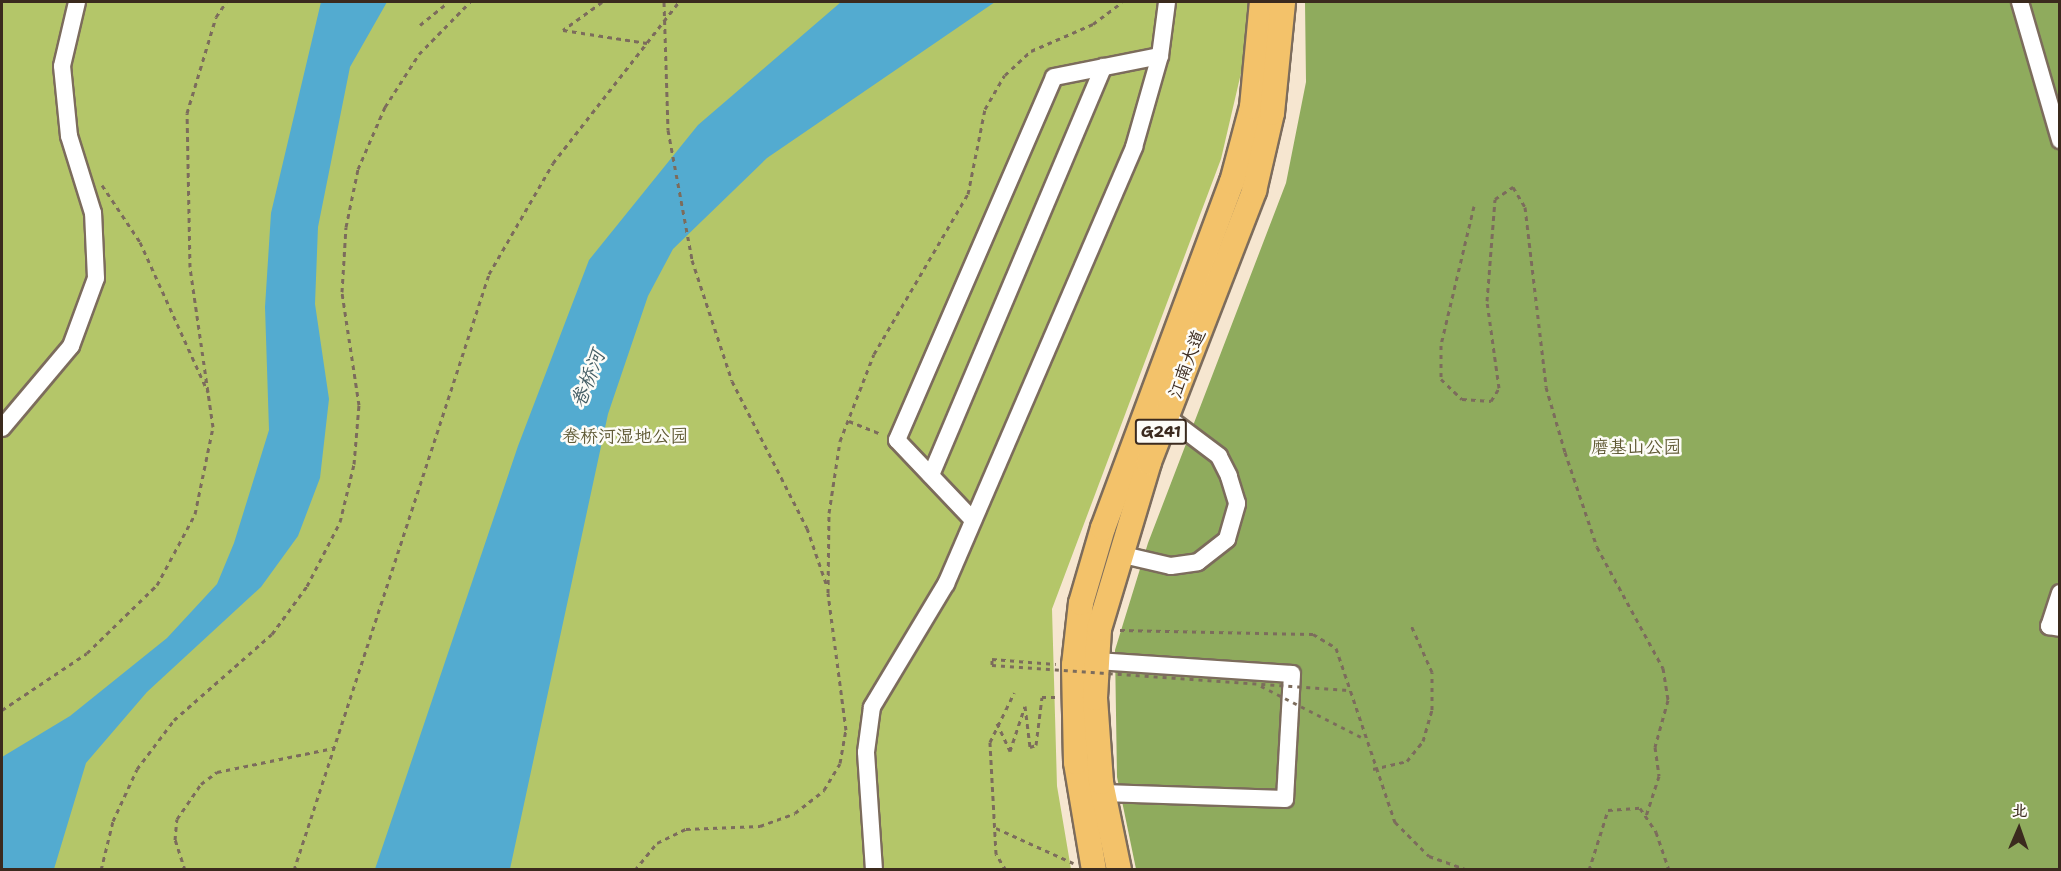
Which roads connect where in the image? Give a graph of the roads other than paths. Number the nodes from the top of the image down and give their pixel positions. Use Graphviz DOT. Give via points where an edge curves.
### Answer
graph roads {
  1 [pos="77,2"];
  2 [pos="1167,2"];
  3 [pos="1262,2"];
  4 [pos="1283,2"];
  5 [pos="2020,2"];
  6 [pos="1160,56"];
  7 [pos="1103,67"];
  8 [pos="2060,140"];
  9 [pos="1167,417"];
  10 [pos="2,428"];
  11 [pos="931,475"];
  12 [pos="972,519"];
  13 [pos="1119,555"];
  14 [pos="2060,593"];
  15 [pos="2060,628"];
  16 [pos="1086,663"];
  17 [pos="1102,793"];
  18 [pos="1086,867"];
  19 [pos="874,870"];
  20 [pos="1119,870"];
  1 -- 10 [label="street" via="62,66 69,136 93,213 96,278 71,346"];
  2 -- 6 [label="street"];
  3 -- 16 [label="highway, 江南大道 / G241" via="1252,107 1232,182 1103,528 1081,603"];
  4 -- 9 [label="highway, 江南大道 / G241" via="1272,113 1254,191"];
  5 -- 8 [label="street"];
  6 -- 7 [label="street"];
  6 -- 12 [label="street" via="1134,147"];
  7 -- 11 [label="street"];
  7 -- 11 [label="street" via="1054,77 897,440"];
  9 -- 13 [label="highway, 江南大道 / G241"];
  9 -- 13 [label="street" via="1219,456 1229,476 1237,503 1227,539 1198,562 1171,566"];
  11 -- 12 [label="street"];
  12 -- 19 [label="street" via="946,584 872,707 866,752"];
  13 -- 16 [label="highway, 江南大道 / G241"];
  14 -- 15 [label="street" via="2049,626"];
  16 -- 17 [label="highway, 江南大道 / G241"];
  16 -- 17 [label="street" via="1292,674 1284,799"];
  16 -- 18 [label="highway, 江南大道 / G241" via="1074,698"];
  17 -- 20 [label="highway, 江南大道 / G241"];
}
